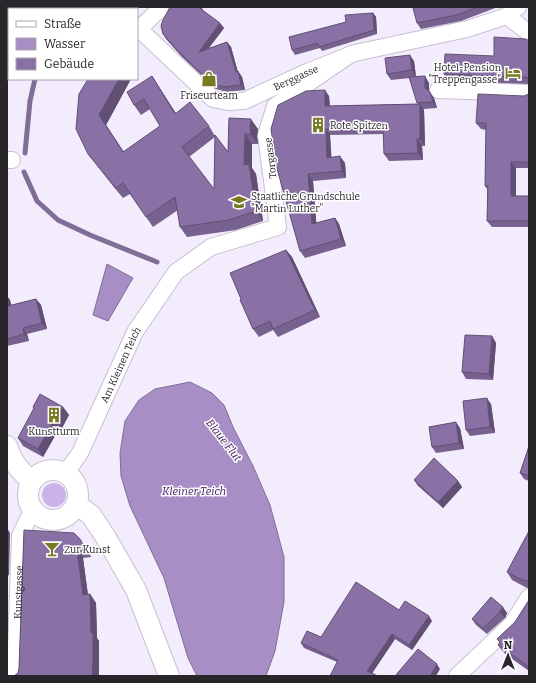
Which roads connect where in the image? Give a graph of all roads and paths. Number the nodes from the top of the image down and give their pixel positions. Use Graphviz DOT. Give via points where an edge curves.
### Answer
graph roads {
  1 [pos="162,7"];
  2 [pos="513,11"];
  3 [pos="138,30"];
  4 [pos="529,33"];
  5 [pos="351,54"];
  6 [pos="438,90"];
  7 [pos="529,93"];
  8 [pos="188,263"];
  9 [pos="7,446"];
  10 [pos="65,474"];
  11 [pos="32,481"];
  12 [pos="76,504"];
  13 [pos="35,512"];
  14 [pos="529,597"];
  15 [pos="15,676"];
  16 [pos="169,676"];
  17 [pos="456,676"];
  1 -- 3 [label="street, Berggasse"];
  2 -- 4 [label="street, Berggasse"];
  2 -- 5 [label="street, Berggasse" via="467,29"];
  3 -- 5 [label="street, Berggasse" via="213,99 228,102 244,101"];
  5 -- 8 [label="street, Torgasse" via="274,106 266,135 278,228 211,247"];
  6 -- 7 [label="street"];
  8 -- 10 [label="street, Am Kleinen Teich" via="176,272 136,332 80,453"];
  9 -- 11 [label="street" via="10,456"];
  10 -- 11 [label="street" via="50,471"];
  10 -- 12 [label="street" via="75,484 78,498"];
  11 -- 13 [label="street" via="28,497"];
  12 -- 13 [label="street" via="72,511 59,519 45,518"];
  12 -- 16 [label="street" via="91,515 136,590"];
  13 -- 15 [label="street, Kunstgasse" via="28,519 20,536"];
  14 -- 17 [label="street" via="512,624"];
}
